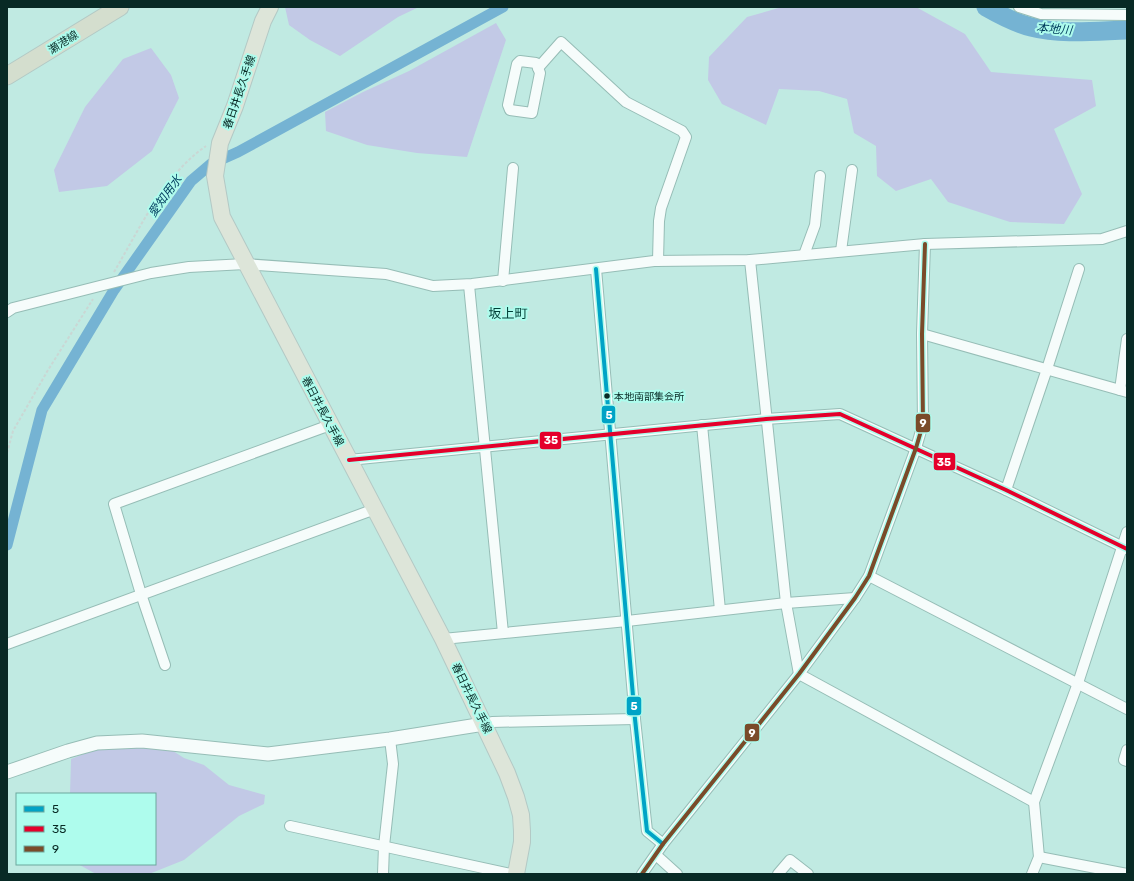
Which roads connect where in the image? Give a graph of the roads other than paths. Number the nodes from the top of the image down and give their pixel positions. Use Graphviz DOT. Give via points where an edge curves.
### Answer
graph roads {
  1 [pos="120,7"];
  2 [pos="270,7"];
  3 [pos="1019,7"];
  4 [pos="1088,11"];
  5 [pos="1127,15"];
  6 [pos="538,68"];
  7 [pos="7,76"];
  8 [pos="513,168"];
  9 [pos="852,170"];
  10 [pos="820,176"];
  11 [pos="1127,231"];
  12 [pos="925,244"];
  13 [pos="841,251"];
  14 [pos="804,255"];
  15 [pos="750,260"];
  16 [pos="658,261"];
  17 [pos="245,264"];
  18 [pos="596,269"];
  19 [pos="1079,269"];
  20 [pos="503,281"];
  21 [pos="469,284"];
  22 [pos="7,312"];
  23 [pos="922,334"];
  24 [pos="1127,339"];
  25 [pos="1047,369"];
  26 [pos="1124,391"];
  27 [pos="766,419"];
  28 [pos="330,425"];
  29 [pos="702,425"];
  30 [pos="610,435"];
  31 [pos="484,447"];
  32 [pos="916,448"];
  33 [pos="349,460"];
  34 [pos="1006,490"];
  35 [pos="375,509"];
  36 [pos="1127,532"];
  37 [pos="1125,548"];
  38 [pos="869,576"];
  39 [pos="141,594"];
  40 [pos="855,598"];
  41 [pos="786,603"];
  42 [pos="720,610"];
  43 [pos="627,621"];
  44 [pos="503,633"];
  45 [pos="443,639"];
  46 [pos="7,644"];
  47 [pos="165,665"];
  48 [pos="799,674"];
  49 [pos="1078,683"];
  50 [pos="1127,709"];
  51 [pos="635,719"];
  52 [pos="484,724"];
  53 [pos="390,739"];
  54 [pos="1127,750"];
  55 [pos="1127,761"];
  56 [pos="7,772"];
  57 [pos="1034,802"];
  58 [pos="290,826"];
  59 [pos="663,844"];
  60 [pos="384,846"];
  61 [pos="656,855"];
  62 [pos="1039,857"];
  63 [pos="1104,871"];
  64 [pos="383,874"];
  65 [pos="511,874"];
  66 [pos="516,874"];
  67 [pos="642,874"];
  68 [pos="677,874"];
  69 [pos="778,874"];
  70 [pos="808,874"];
  71 [pos="1032,874"];
  72 [pos="1127,874"];
  1 -- 7 [label="highway, 瀬港線"];
  2 -- 17 [label="main road, 春日井長久手線" via="220,144 215,176 222,216"];
  3 -- 4 [label="street" via="1041,14"];
  4 -- 5 [label="street"];
  6 -- 6 [label="street" via="536,63 520,61 517,64 508,105 510,110 532,113 540,73"];
  6 -- 16 [label="street" via="561,42 626,102 682,131 686,137 661,208"];
  8 -- 20 [label="street"];
  9 -- 13 [label="street"];
  10 -- 14 [label="street" via="815,225"];
  11 -- 12 [label="street" via="1102,239"];
  12 -- 13 [label="street"];
  12 -- 23 [label="street"];
  13 -- 14 [label="street"];
  14 -- 15 [label="street"];
  15 -- 16 [label="street"];
  15 -- 27 [label="street"];
  16 -- 18 [label="street"];
  17 -- 21 [label="street" via="386,274 433,286"];
  17 -- 22 [label="street" via="189,267 151,273 13,308"];
  17 -- 28 [label="main road, 春日井長久手線"];
  18 -- 20 [label="street"];
  18 -- 30 [label="street"];
  19 -- 25 [label="street"];
  20 -- 21 [label="street"];
  21 -- 31 [label="street"];
  23 -- 25 [label="street"];
  23 -- 32 [label="street" via="923,424"];
  24 -- 26 [label="street"];
  25 -- 26 [label="street"];
  25 -- 34 [label="street"];
  27 -- 29 [label="street"];
  27 -- 32 [label="street" via="840,414"];
  27 -- 41 [label="street"];
  28 -- 33 [label="main road, 春日井長久手線"];
  28 -- 39 [label="street" via="114,504"];
  29 -- 30 [label="street"];
  29 -- 42 [label="street"];
  30 -- 31 [label="street"];
  30 -- 43 [label="street"];
  31 -- 33 [label="street"];
  31 -- 44 [label="street"];
  32 -- 34 [label="street"];
  32 -- 38 [label="street"];
  33 -- 35 [label="main road, 春日井長久手線"];
  34 -- 37 [label="street"];
  35 -- 39 [label="street"];
  35 -- 45 [label="main road, 春日井長久手線"];
  36 -- 37 [label="street"];
  37 -- 49 [label="street"];
  38 -- 40 [label="street"];
  38 -- 49 [label="street"];
  39 -- 46 [label="street"];
  39 -- 47 [label="street"];
  40 -- 41 [label="street"];
  40 -- 48 [label="street"];
  41 -- 42 [label="street"];
  41 -- 48 [label="street"];
  42 -- 43 [label="street"];
  43 -- 44 [label="street"];
  43 -- 51 [label="street"];
  44 -- 45 [label="street"];
  45 -- 52 [label="main road, 春日井長久手線"];
  48 -- 57 [label="street"];
  48 -- 59 [label="street"];
  49 -- 50 [label="street"];
  49 -- 57 [label="street"];
  51 -- 52 [label="street"];
  51 -- 59 [label="street" via="647,830"];
  52 -- 53 [label="street"];
  52 -- 66 [label="main road, 春日井長久手線" via="507,773 521,815 522,842"];
  53 -- 56 [label="street" via="268,754 142,741 97,743"];
  53 -- 60 [label="street" via="393,764"];
  54 -- 55 [label="street" via="1124,760"];
  57 -- 62 [label="street"];
  58 -- 60 [label="street"];
  59 -- 61 [label="street"];
  60 -- 64 [label="street"];
  60 -- 65 [label="street"];
  61 -- 67 [label="street"];
  61 -- 68 [label="street"];
  62 -- 63 [label="street"];
  62 -- 71 [label="street"];
  63 -- 72 [label="street"];
  69 -- 70 [label="street" via="790,860"];
}
